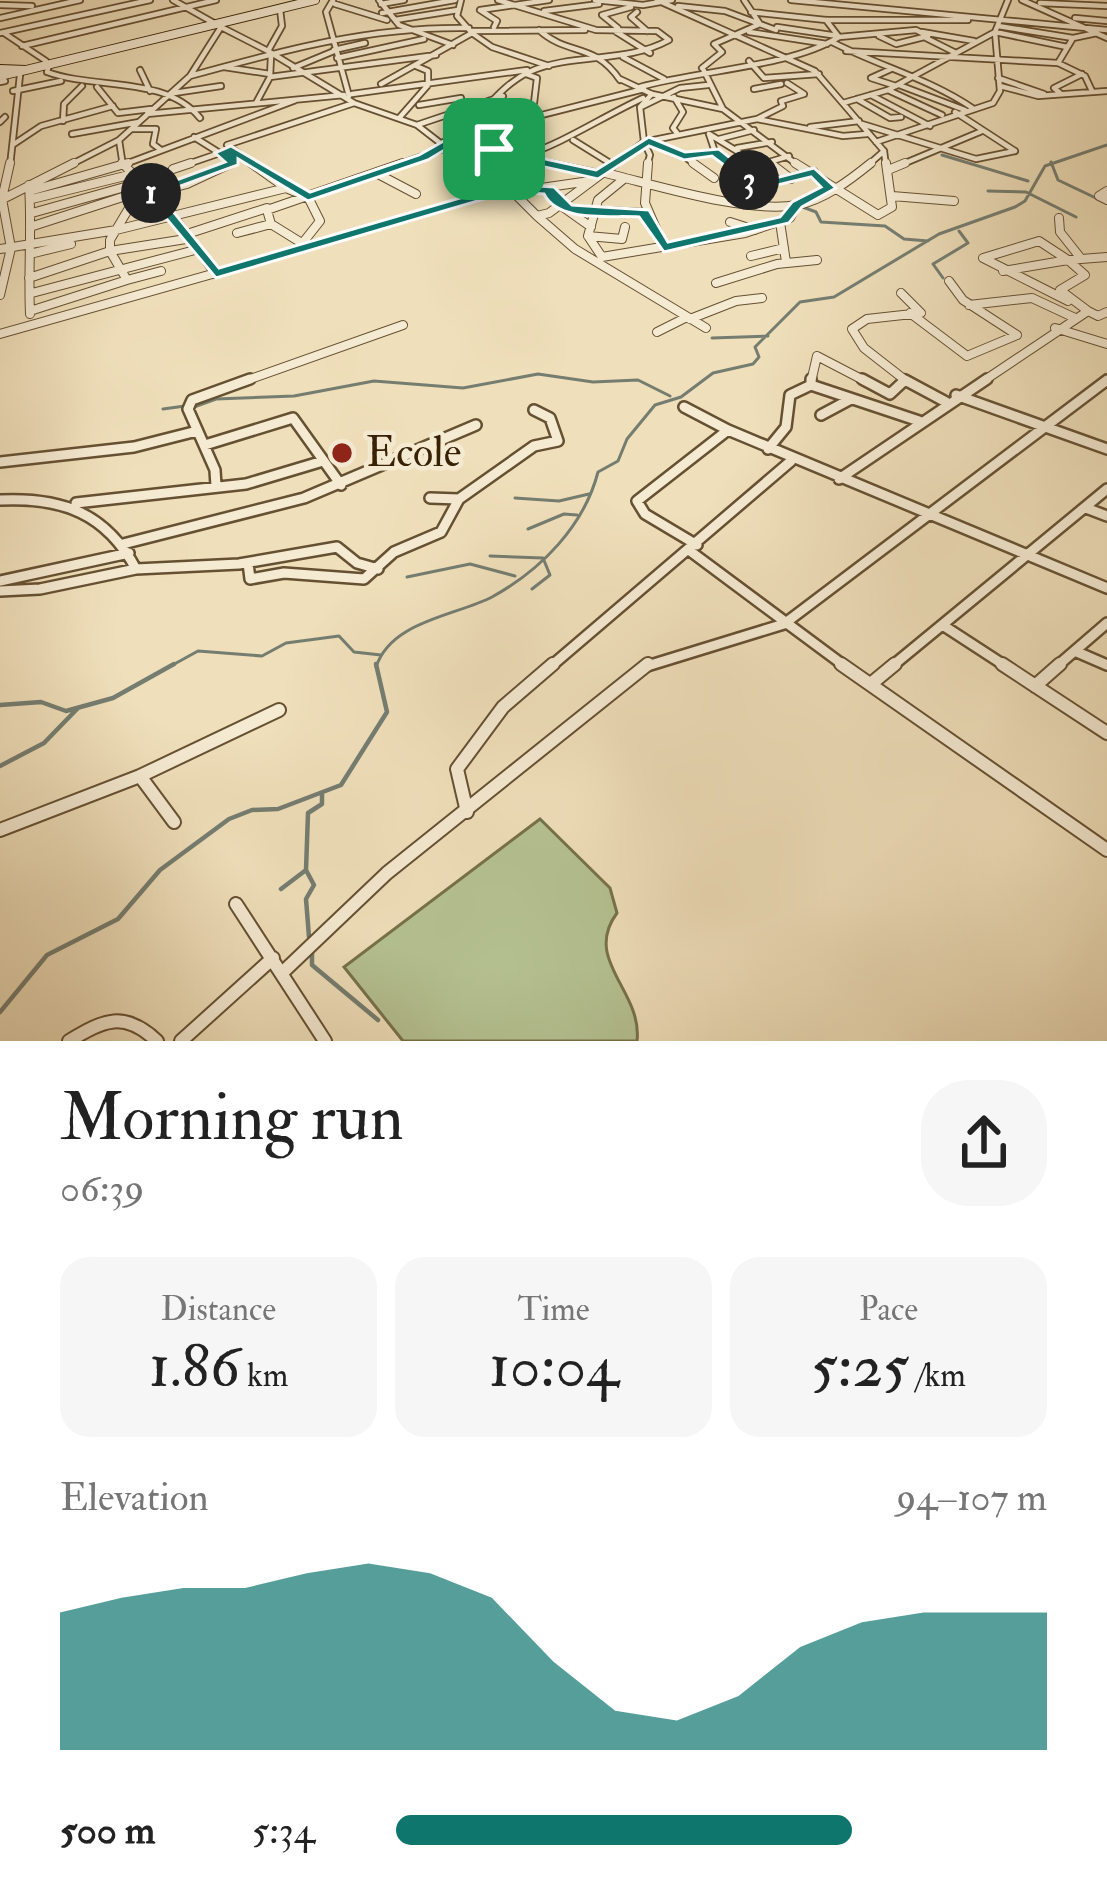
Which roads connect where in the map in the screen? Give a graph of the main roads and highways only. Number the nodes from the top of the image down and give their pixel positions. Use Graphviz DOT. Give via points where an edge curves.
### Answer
graph roads {
  1 [pos="294,0"];
  2 [pos="315,0"];
  3 [pos="214,24"];
  4 [pos="1,74"];
  1 -- 3 [label="main road"];
  2 -- 3 [label="main road"];
  3 -- 4 [label="main road"];
}
